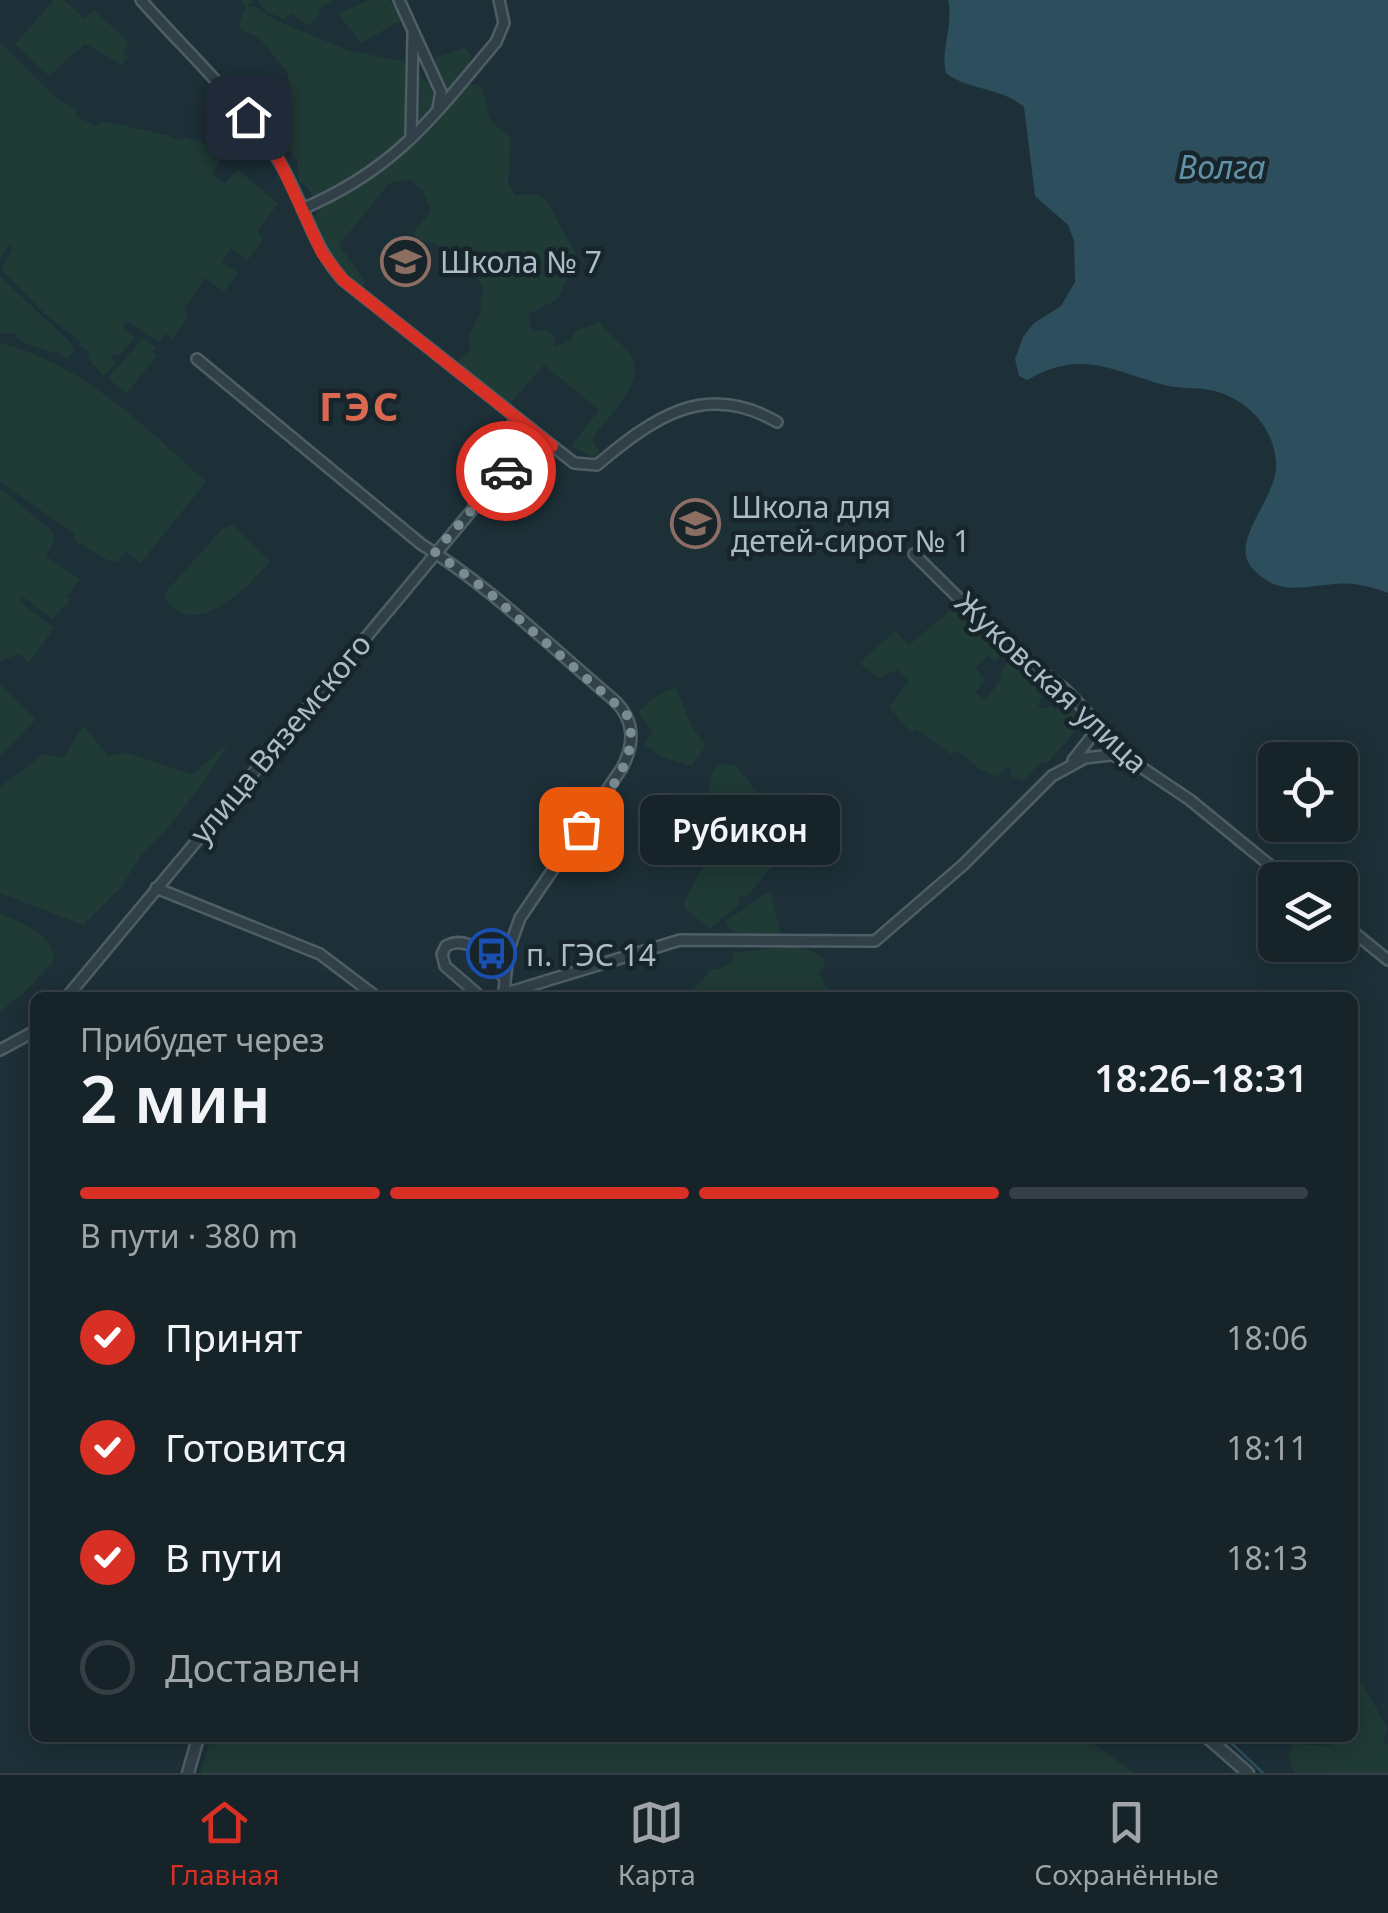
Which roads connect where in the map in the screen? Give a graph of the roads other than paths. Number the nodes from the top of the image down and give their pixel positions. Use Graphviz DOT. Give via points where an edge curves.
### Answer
graph roads {
  1 [pos="141,0"];
  2 [pos="400,0"];
  3 [pos="499,0"];
  4 [pos="413,30"];
  5 [pos="437,111"];
  6 [pos="410,140"];
  7 [pos="302,209"];
  8 [pos="197,360"];
  9 [pos="516,419"];
  10 [pos="776,422"];
  11 [pos="552,446"];
  12 [pos="505,450"];
  13 [pos="525,465"];
  14 [pos="496,480"];
  15 [pos="435,552"];
  16 [pos="914,554"];
  17 [pos="1093,720"];
  18 [pos="1132,761"];
  19 [pos="1069,764"];
  20 [pos="1266,862"];
  21 [pos="156,888"];
  22 [pos="1358,936"];
  23 [pos="1388,960"];
  24 [pos="505,978"];
  25 [pos="71,992"];
  26 [pos="370,992"];
  27 [pos="475,992"];
  28 [pos="503,992"];
  29 [pos="516,992"];
  30 [pos="30,1034"];
  31 [pos="0,1050"];
  32 [pos="197,1742"];
  33 [pos="1213,1742"];
  34 [pos="188,1773"];
  35 [pos="1248,1773"];
  1 -- 7 [label="street" via="248,117"];
  2 -- 4 [label="street"];
  3 -- 5 [label="street" via="500,34"];
  4 -- 5 [label="street" via="440,92"];
  4 -- 6 [label="street"];
  5 -- 6 [label="street"];
  6 -- 7 [label="street" via="360,182"];
  7 -- 9 [label="street" via="343,280"];
  8 -- 15 [label="street"];
  9 -- 11 [label="street"];
  9 -- 12 [label="street" via="505,435"];
  10 -- 11 [label="street" via="752,408 685,405 597,465 574,463"];
  11 -- 13 [label="street"];
  12 -- 13 [label="street"];
  12 -- 14 [label="street"];
  13 -- 14 [label="street"];
  14 -- 15 [label="street, улица Вяземского"];
  15 -- 21 [label="street, улица Вяземского"];
  15 -- 24 [label="street" via="614,700 632,732 622,768 520,918"];
  16 -- 17 [label="street, Жуковская улица"];
  17 -- 18 [label="street, Жуковская улица"];
  17 -- 19 [label="street" via="1092,736"];
  18 -- 19 [label="street" via="1102,756"];
  18 -- 20 [label="street, Жуковская улица"];
  19 -- 29 [label="street" via="875,942 680,940"];
  21 -- 25 [label="street, улица Вяземского"];
  21 -- 26 [label="street" via="320,954"];
  22 -- 23 [label="street"];
  24 -- 27 [label="street" via="469,944 446,946 445,966"];
  24 -- 28 [label="street"];
  30 -- 31 [label="street"];
  32 -- 34 [label="street"];
  33 -- 35 [label="street"];
}
